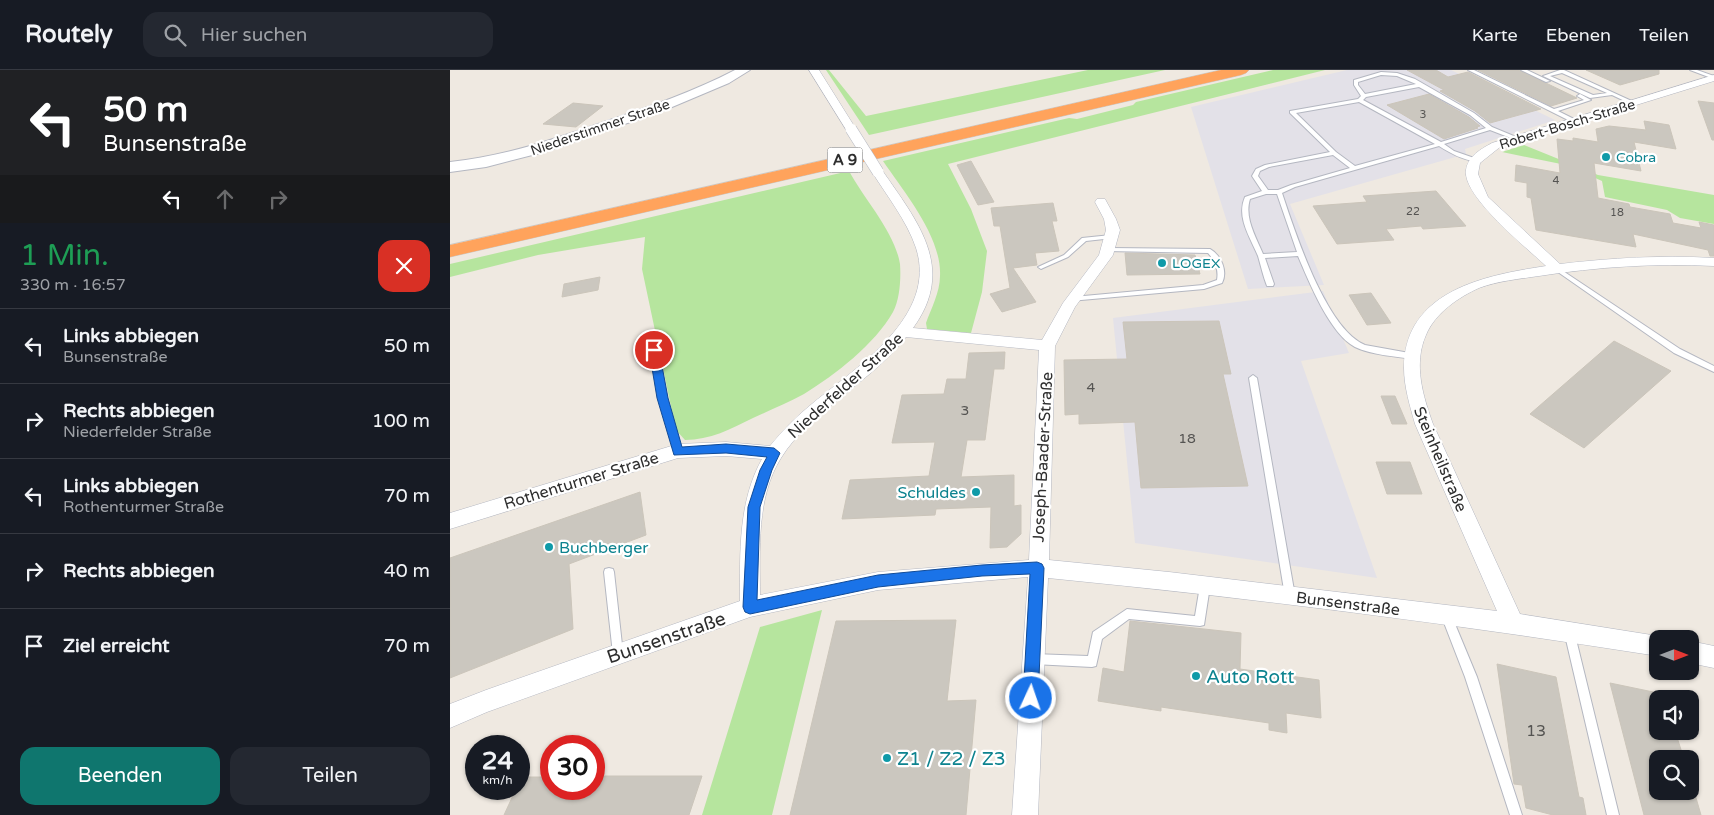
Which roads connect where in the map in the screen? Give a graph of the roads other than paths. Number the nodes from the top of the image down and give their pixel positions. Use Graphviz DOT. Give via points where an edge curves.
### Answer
graph roads {
  1 [pos="744,70"];
  2 [pos="814,70"];
  3 [pos="1192,70"];
  4 [pos="1241,70"];
  5 [pos="1470,70"];
  6 [pos="1524,70"];
  7 [pos="1692,70"];
  8 [pos="1562,71"];
  9 [pos="1714,78"];
  10 [pos="1420,86"];
  11 [pos="1611,94"];
  12 [pos="1362,98"];
  13 [pos="1633,103"];
  14 [pos="1553,111"];
  15 [pos="1574,122"];
  16 [pos="1490,128"];
  17 [pos="1518,139"];
  18 [pos="1440,144"];
  19 [pos="1334,152"];
  20 [pos="1475,160"];
  21 [pos="450,167"];
  22 [pos="1354,168"];
  23 [pos="1266,192"];
  24 [pos="1279,192"];
  25 [pos="1101,202"];
  26 [pos="450,236"];
  27 [pos="1110,244"];
  28 [pos="450,251"];
  29 [pos="1302,254"];
  30 [pos="1261,256"];
  31 [pos="1714,262"];
  32 [pos="1041,267"];
  33 [pos="1557,268"];
  34 [pos="1270,284"];
  35 [pos="1073,299"];
  36 [pos="904,332"];
  37 [pos="648,337"];
  38 [pos="1047,346"];
  39 [pos="1412,356"];
  40 [pos="1714,369"];
  41 [pos="1253,378"];
  42 [pos="678,452"];
  43 [pos="774,453"];
  44 [pos="450,521"];
  45 [pos="1037,568"];
  46 [pos="609,572"];
  47 [pos="1205,586"];
  48 [pos="1290,596"];
  49 [pos="750,607"];
  50 [pos="1446,615"];
  51 [pos="1513,623"];
  52 [pos="1569,631"];
  53 [pos="1649,644"];
  54 [pos="618,654"];
  55 [pos="1699,654"];
  56 [pos="1714,657"];
  57 [pos="1033,659"];
  58 [pos="450,716"];
  59 [pos="1025,815"];
  60 [pos="1516,815"];
  61 [pos="1613,815"];
  1 -- 21 [label="street, Niederstimmer Straße" via="660,107 540,149 486,163"];
  2 -- 36 [label="street, Niederfelder Straße, bridge" via="922,245 926,258 923,297"];
  3 -- 26 [label="highway, A 9"];
  4 -- 28 [label="highway, A 9"];
  5 -- 14 [label="lane"];
  6 -- 14 [label="lane" via="1588,100"];
  7 -- 9 [label="lane"];
  8 -- 11 [label="lane"];
  8 -- 11 [label="lane" via="1545,76 1592,97"];
  9 -- 13 [label="street, Robert-Bosch-Straße"];
  10 -- 12 [label="lane"];
  10 -- 12 [label="lane" via="1409,78 1391,73 1356,81"];
  10 -- 16 [label="lane" via="1472,114"];
  11 -- 13 [label="lane"];
  12 -- 18 [label="lane"];
  12 -- 19 [label="lane" via="1292,112"];
  13 -- 15 [label="street, Robert-Bosch-Straße"];
  14 -- 15 [label="lane"];
  15 -- 17 [label="street, Robert-Bosch-Straße"];
  16 -- 17 [label="lane"];
  16 -- 18 [label="lane"];
  17 -- 20 [label="street, Robert-Bosch-Straße" via="1485,151"];
  18 -- 20 [label="lane"];
  18 -- 22 [label="lane"];
  19 -- 22 [label="lane"];
  19 -- 23 [label="lane" via="1258,170 1255,176"];
  20 -- 33 [label="street" via="1471,176 1482,200"];
  22 -- 24 [label="lane"];
  23 -- 24 [label="lane"];
  23 -- 30 [label="lane" via="1247,198 1244,205 1246,219"];
  24 -- 29 [label="lane"];
  25 -- 27 [label="street" via="1113,230"];
  27 -- 32 [label="lane" via="1084,239 1066,256"];
  27 -- 35 [label="street, Joseph-Baader-Straße" via="1098,267"];
  27 -- 35 [label="lane" via="1210,251 1219,263 1222,276 1220,281 1204,287"];
  29 -- 30 [label="lane"];
  29 -- 39 [label="lane" via="1315,286 1341,331 1356,343"];
  30 -- 34 [label="lane"];
  31 -- 33 [label="street, Steinheilstraße" via="1642,260"];
  33 -- 39 [label="street, Steinheilstraße" via="1508,276 1465,289 1429,319 1418,335"];
  33 -- 40 [label="lane" via="1677,351"];
  35 -- 38 [label="street, Joseph-Baader-Straße"];
  36 -- 38 [label="street"];
  36 -- 43 [label="street, Niederfelder Straße" via="869,366 806,416"];
  37 -- 42 [label="lane" via="654,350 662,398"];
  38 -- 45 [label="street, Joseph-Baader-Straße"];
  39 -- 51 [label="street, Steinheilstraße" via="1415,396 1424,424"];
  41 -- 48 [label="lane"];
  42 -- 43 [label="street, Rothenturmer Straße" via="703,448"];
  42 -- 44 [label="street, Rothenturmer Straße"];
  43 -- 49 [label="street, Niederfelder Straße" via="754,507"];
  45 -- 47 [label="street, Bunsenstraße"];
  45 -- 49 [label="street, Bunsenstraße" via="878,581"];
  45 -- 57 [label="street"];
  46 -- 54 [label="lane"];
  47 -- 48 [label="street, Bunsenstraße"];
  47 -- 57 [label="lane" via="1200,621 1128,614 1097,636 1092,662"];
  48 -- 50 [label="street, Bunsenstraße"];
  49 -- 54 [label="street, Bunsenstraße"];
  50 -- 51 [label="street, Bunsenstraße"];
  50 -- 60 [label="lane" via="1471,677"];
  51 -- 52 [label="street, Bunsenstraße"];
  52 -- 53 [label="street, Bunsenstraße"];
  52 -- 61 [label="lane"];
  54 -- 58 [label="street, Bunsenstraße"];
  55 -- 56 [label="street"];
  57 -- 59 [label="street"];
}
